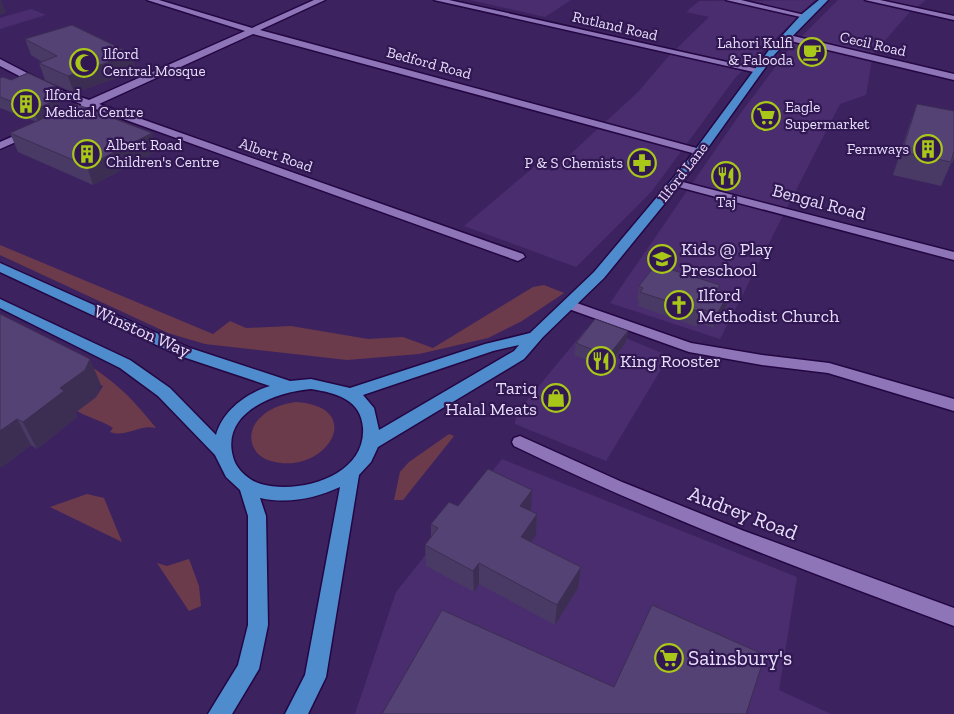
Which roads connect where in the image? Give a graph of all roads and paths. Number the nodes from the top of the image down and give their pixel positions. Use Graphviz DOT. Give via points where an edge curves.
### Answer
graph roads {
  1 [pos="151,0"];
  2 [pos="321,0"];
  3 [pos="438,0"];
  4 [pos="730,0"];
  5 [pos="824,0"];
  6 [pos="869,0"];
  7 [pos="805,16"];
  8 [pos="954,18"];
  9 [pos="251,30"];
  10 [pos="785,37"];
  11 [pos="0,62"];
  12 [pos="758,70"];
  13 [pos="954,77"];
  14 [pos="90,104"];
  15 [pos="72,113"];
  16 [pos="45,125"];
  17 [pos="0,146"];
  18 [pos="700,152"];
  19 [pos="675,183"];
  20 [pos="518,256"];
  21 [pos="954,256"];
  22 [pos="0,266"];
  23 [pos="0,303"];
  24 [pos="571,305"];
  25 [pos="533,336"];
  26 [pos="288,386"];
  27 [pos="350,394"];
  28 [pos="954,405"];
  29 [pos="520,442"];
  30 [pos="371,443"];
  31 [pos="221,450"];
  32 [pos="351,472"];
  33 [pos="248,488"];
  34 [pos="954,617"];
  35 [pos="219,714"];
  36 [pos="296,714"];
  1 -- 9 [label="street, Bedford Road"];
  2 -- 9 [label="street"];
  3 -- 12 [label="street, Rutland Road"];
  4 -- 7 [label="street"];
  5 -- 7 [label="main road, Ilford Lane"];
  6 -- 8 [label="street"];
  7 -- 10 [label="main road, Ilford Lane"];
  9 -- 14 [label="street"];
  9 -- 18 [label="street, Bedford Road"];
  10 -- 12 [label="main road, Ilford Lane"];
  10 -- 13 [label="street, Cecil Road"];
  11 -- 14 [label="street, Albert Road"];
  12 -- 18 [label="main road, Ilford Lane"];
  14 -- 15 [label="street"];
  14 -- 20 [label="street, Albert Road"];
  16 -- 17 [label="street"];
  18 -- 19 [label="main road, Ilford Lane"];
  19 -- 21 [label="street, Bengal Road"];
  19 -- 24 [label="main road, Ilford Lane" via="598,278"];
  22 -- 26 [label="main road, Winston Way" via="185,352"];
  23 -- 31 [label="main road, Winston Way" via="125,364 164,392"];
  24 -- 25 [label="main road, Ilford Lane"];
  24 -- 28 [label="street" via="689,347 829,368"];
  25 -- 27 [label="main road, Ilford Lane"];
  25 -- 30 [label="main road, Ilford Lane" via="519,355"];
  26 -- 27 [label="main road" via="311,384"];
  26 -- 31 [label="main road" via="263,394 244,407 223,434"];
  27 -- 30 [label="main road" via="364,405 371,417"];
  29 -- 34 [label="street, Audrey Road" via="616,487 737,536"];
  30 -- 32 [label="main road"];
  31 -- 33 [label="main road" via="228,467"];
  32 -- 33 [label="main road" via="328,486 311,491 282,494"];
  32 -- 36 [label="main road" via="315,677"];
  33 -- 35 [label="main road" via="256,516 258,625 248,669"];
}
